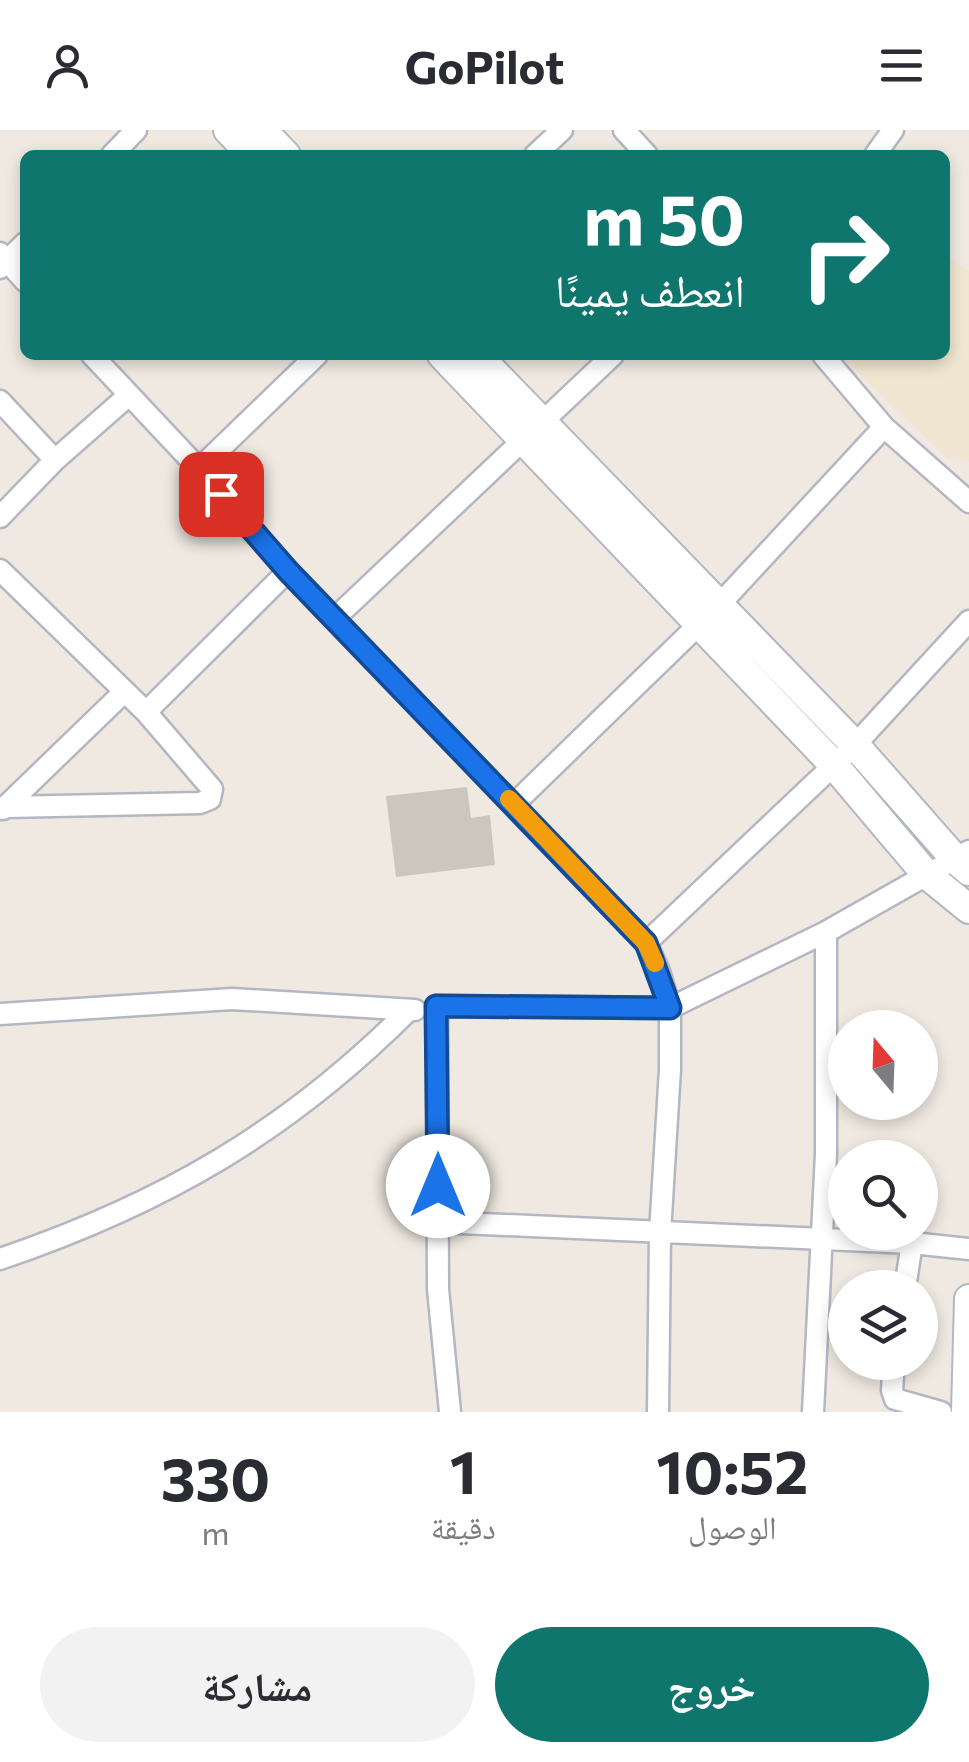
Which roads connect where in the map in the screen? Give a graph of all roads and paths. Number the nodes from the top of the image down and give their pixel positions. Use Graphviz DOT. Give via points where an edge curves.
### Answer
graph roads {
  1 [pos="136,130"];
  2 [pos="562,130"];
  3 [pos="624,130"];
  4 [pos="242,142"];
  5 [pos="117,150"];
  6 [pos="269,150"];
  7 [pos="540,150"];
  8 [pos="643,150"];
  9 [pos="97,360"];
  10 [pos="303,360"];
  11 [pos="448,360"];
  12 [pos="481,360"];
  13 [pos="607,360"];
  14 [pos="827,360"];
  15 [pos="129,396"];
  16 [pos="0,401"];
  17 [pos="884,428"];
  18 [pos="532,431"];
  19 [pos="55,460"];
  20 [pos="199,468"];
  21 [pos="969,502"];
  22 [pos="0,517"];
  23 [pos="0,570"];
  24 [pos="288,571"];
  25 [pos="709,615"];
  26 [pos="334,619"];
  27 [pos="969,622"];
  28 [pos="124,692"];
  29 [pos="146,712"];
  30 [pos="855,745"];
  31 [pos="833,764"];
  32 [pos="514,804"];
  33 [pos="3,810"];
  34 [pos="964,860"];
  35 [pos="926,874"];
  36 [pos="969,910"];
  37 [pos="826,932"];
  38 [pos="646,943"];
  39 [pos="436,1006"];
  40 [pos="670,1008"];
  41 [pos="408,1011"];
  42 [pos="0,1014"];
  43 [pos="438,1222"];
  44 [pos="660,1233"];
  45 [pos="822,1242"];
  46 [pos="828,1242"];
  47 [pos="938,1246"];
  48 [pos="969,1249"];
  49 [pos="0,1259"];
  50 [pos="969,1298"];
  51 [pos="893,1380"];
  52 [pos="450,1412"];
  53 [pos="658,1412"];
  54 [pos="813,1412"];
  55 [pos="941,1412"];
  56 [pos="966,1412"];
  1 -- 5 [label="street"];
  2 -- 7 [label="street"];
  3 -- 8 [label="street"];
  4 -- 6 [label="main road"];
  9 -- 15 [label="street"];
  10 -- 20 [label="street"];
  11 -- 18 [label="main road"];
  12 -- 18 [label="main road"];
  13 -- 18 [label="street"];
  14 -- 17 [label="street"];
  15 -- 19 [label="street"];
  15 -- 20 [label="street"];
  16 -- 19 [label="street"];
  17 -- 21 [label="street"];
  17 -- 25 [label="street"];
  18 -- 25 [label="main road"];
  18 -- 26 [label="street"];
  19 -- 22 [label="street"];
  20 -- 24 [label="street"];
  23 -- 28 [label="street"];
  24 -- 26 [label="street"];
  24 -- 29 [label="street"];
  25 -- 30 [label="main road"];
  25 -- 31 [label="main road"];
  25 -- 32 [label="street"];
  26 -- 32 [label="street"];
  27 -- 30 [label="street"];
  28 -- 29 [label="street"];
  28 -- 33 [label="street"];
  29 -- 33 [label="street" via="210,785 210,799"];
  30 -- 31 [label="street"];
  30 -- 34 [label="main road"];
  31 -- 35 [label="main road"];
  31 -- 38 [label="street"];
  32 -- 38 [label="street"];
  34 -- 35 [label="street"];
  35 -- 36 [label="main road"];
  35 -- 37 [label="street"];
  37 -- 40 [label="street"];
  37 -- 45 [label="street"];
  38 -- 40 [label="street"];
  39 -- 40 [label="street"];
  39 -- 41 [label="street"];
  39 -- 43 [label="street"];
  40 -- 44 [label="street"];
  41 -- 42 [label="street" via="232,999"];
  41 -- 49 [label="street" via="352,1065 206,1169"];
  43 -- 44 [label="street"];
  43 -- 52 [label="street"];
  44 -- 45 [label="street"];
  44 -- 53 [label="street"];
  45 -- 46 [label="street"];
  45 -- 54 [label="street"];
  47 -- 48 [label="street"];
  50 -- 56 [label="main road"];
  51 -- 55 [label="street" via="895,1399"];
}
